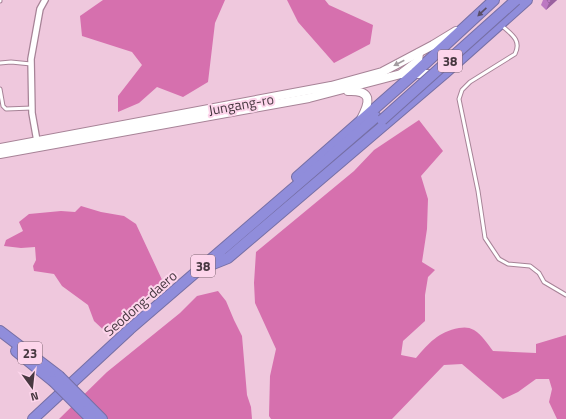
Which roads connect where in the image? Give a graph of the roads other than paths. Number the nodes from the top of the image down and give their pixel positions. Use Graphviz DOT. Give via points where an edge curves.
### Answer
graph roads {
  1 [pos="45,0"];
  2 [pos="494,0"];
  3 [pos="507,0"];
  4 [pos="516,0"];
  5 [pos="527,0"];
  6 [pos="469,23"];
  7 [pos="500,24"];
  8 [pos="419,53"];
  9 [pos="0,63"];
  10 [pos="31,64"];
  11 [pos="415,73"];
  12 [pos="401,74"];
  13 [pos="444,74"];
  14 [pos="0,89"];
  15 [pos="392,94"];
  16 [pos="318,96"];
  17 [pos="405,107"];
  18 [pos="32,108"];
  19 [pos="379,119"];
  20 [pos="358,123"];
  21 [pos="37,141"];
  22 [pos="0,148"];
  23 [pos="0,154"];
  24 [pos="210,263"];
  25 [pos="566,295"];
  26 [pos="0,331"];
  27 [pos="0,339"];
  28 [pos="56,379"];
  29 [pos="82,405"];
  30 [pos="33,419"];
  31 [pos="42,419"];
  32 [pos="91,419"];
  33 [pos="102,419"];
  1 -- 10 [label="street" via="40,9"];
  2 -- 6 [label="highway, one-way"];
  3 -- 19 [label="highway, 38"];
  4 -- 19 [label="highway, 38, bridge"];
  5 -- 7 [label="highway"];
  6 -- 8 [label="main road, Jungang-ro"];
  6 -- 11 [label="highway"];
  7 -- 13 [label="highway"];
  7 -- 25 [label="lane" via="517,40 518,48 515,54 470,82 462,90 459,99 485,238 499,259 508,264 530,266 539,273 544,282"];
  8 -- 12 [label="main road" via="418,61"];
  8 -- 21 [label="main road, Jungang-ro, one-way" via="382,72 331,86"];
  9 -- 10 [label="lane"];
  10 -- 18 [label="street"];
  11 -- 12 [label="main road, Jungang-ro"];
  11 -- 13 [label="main road, Jungang-ro"];
  11 -- 15 [label="highway"];
  12 -- 16 [label="main road, Jungang-ro"];
  13 -- 17 [label="highway"];
  14 -- 18 [label="lane" via="6,109"];
  15 -- 17 [label="highway" via="402,92 409,99"];
  15 -- 20 [label="highway"];
  16 -- 20 [label="main road" via="359,91 368,100"];
  16 -- 23 [label="main road, Jungang-ro"];
  17 -- 24 [label="highway" via="228,258"];
  18 -- 21 [label="street"];
  19 -- 24 [label="highway, Seodong-daero / 38"];
  20 -- 24 [label="highway" via="216,248"];
  21 -- 22 [label="main road, Jungang-ro"];
  24 -- 30 [label="highway, Seodong-daero / 38" via="130,329"];
  24 -- 31 [label="highway, Seodong-daero / 38"];
  26 -- 28 [label="highway, 23"];
  27 -- 28 [label="highway, 23"];
  28 -- 29 [label="highway, 23, bridge"];
  29 -- 32 [label="highway, 23"];
  29 -- 33 [label="highway, 23"];
}
